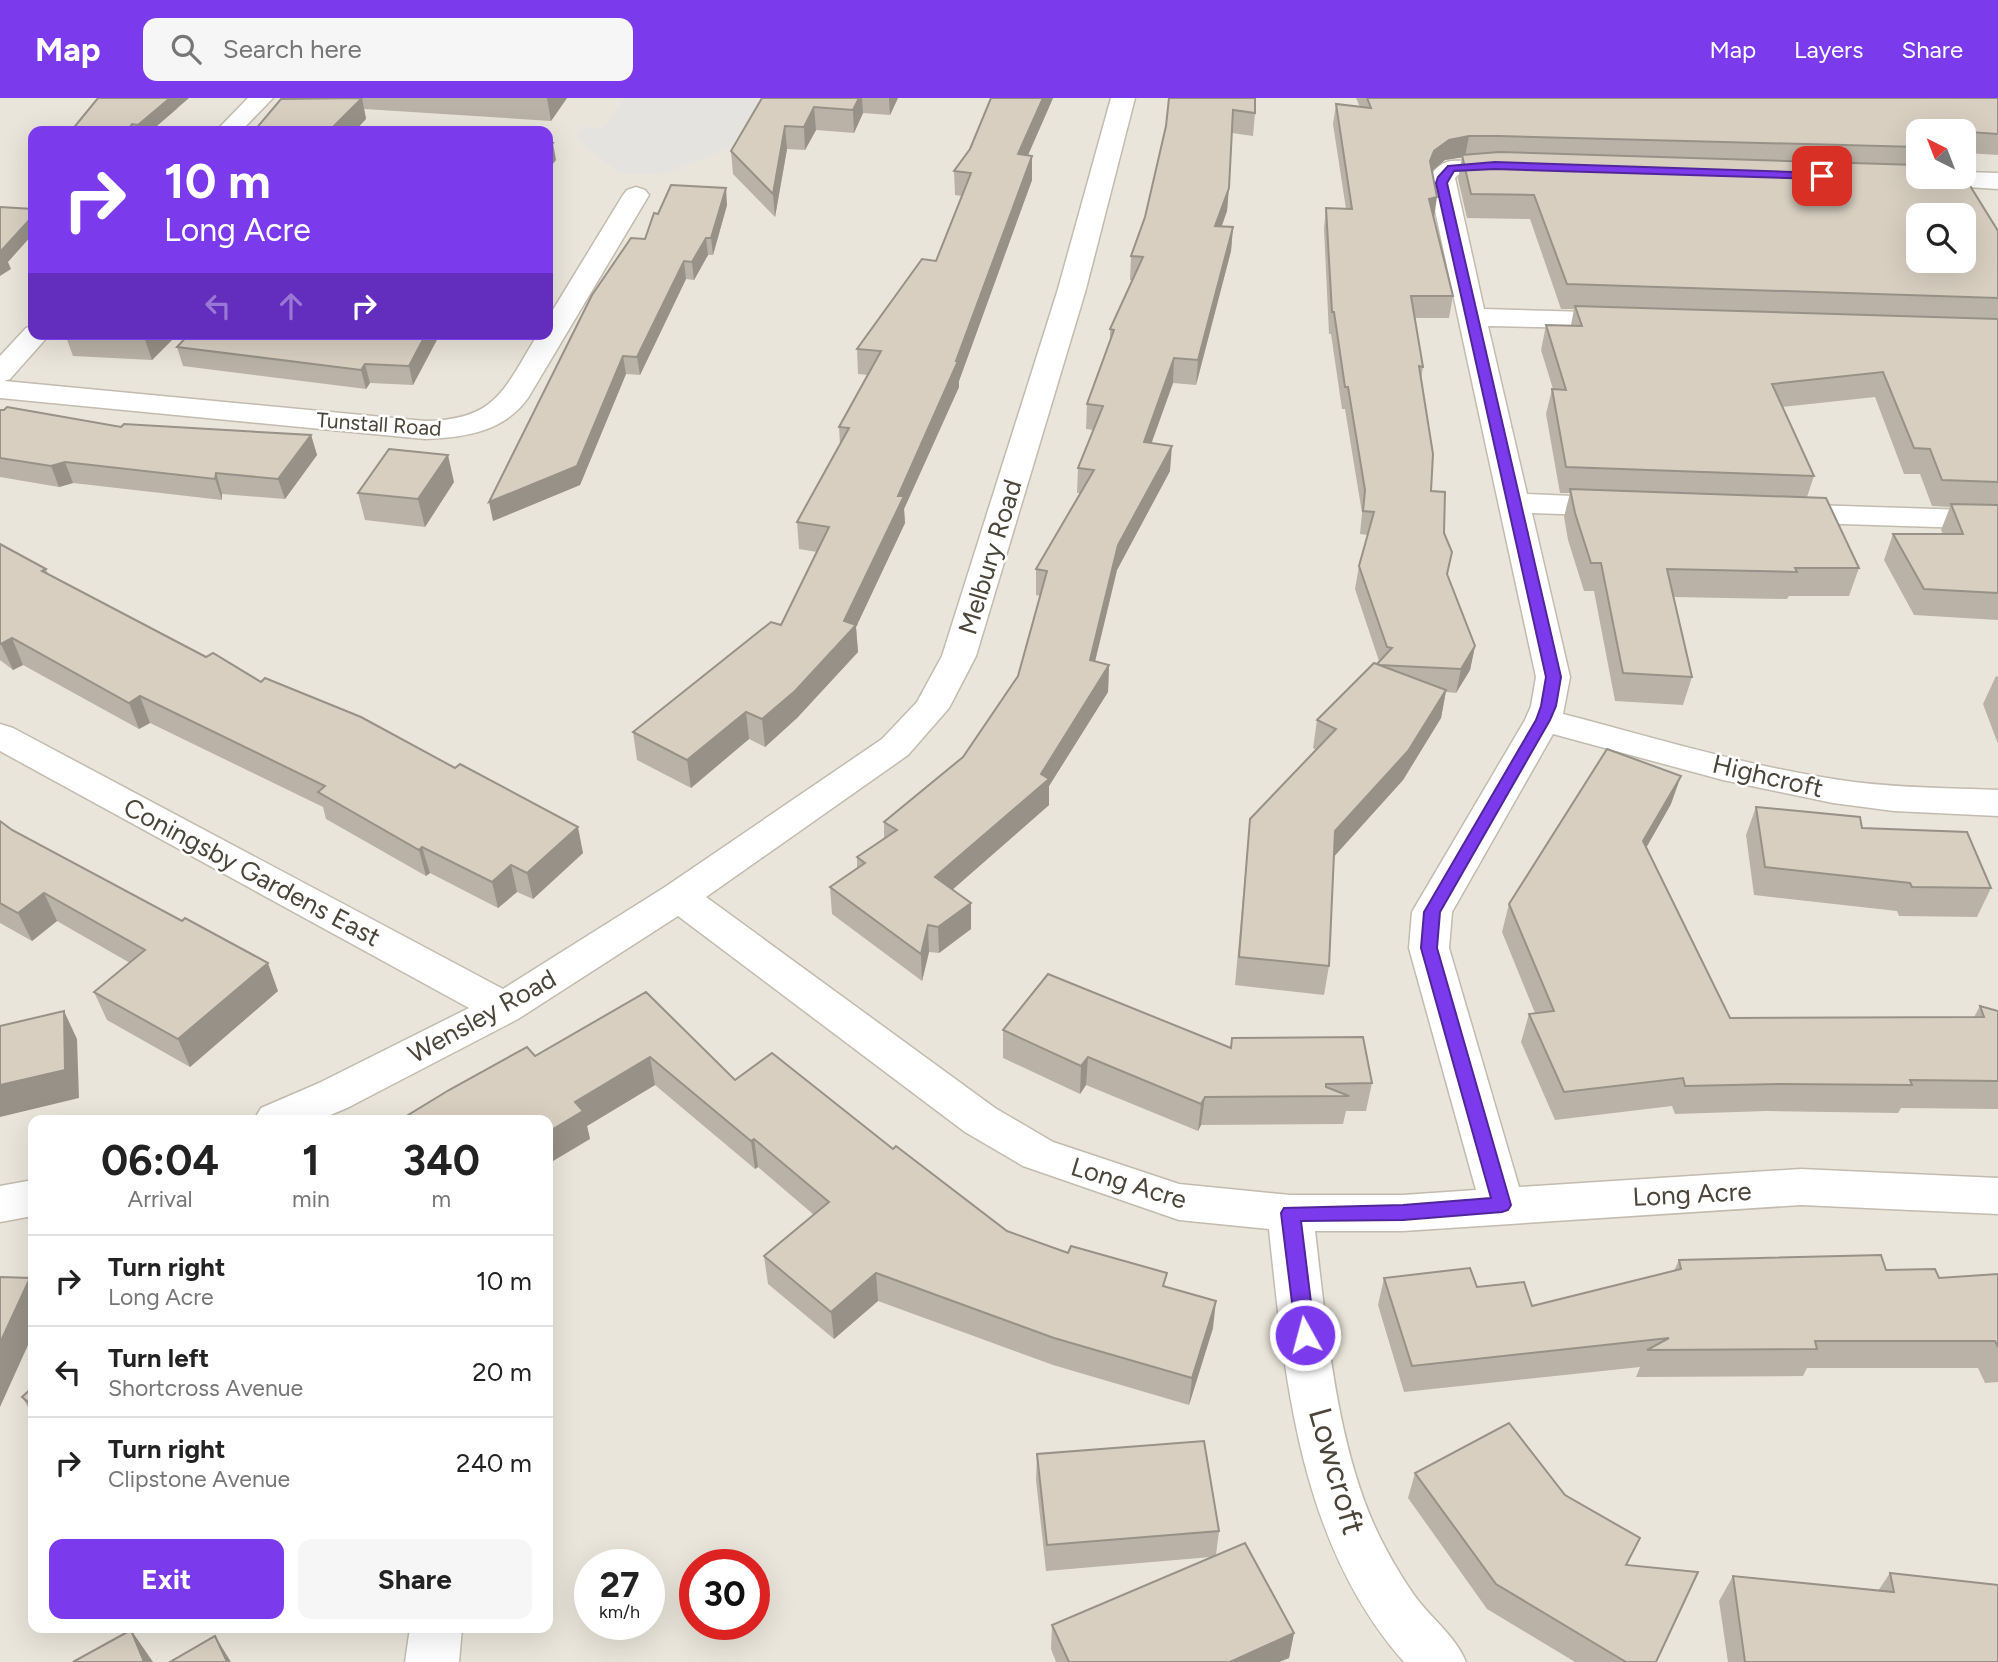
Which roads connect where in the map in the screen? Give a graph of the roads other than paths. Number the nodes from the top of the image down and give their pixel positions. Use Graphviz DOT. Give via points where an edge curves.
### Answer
graph roads {
  1 [pos="261,98"];
  2 [pos="1123,98"];
  3 [pos="234,126"];
  4 [pos="1536,167"];
  5 [pos="1890,178"];
  6 [pos="1998,181"];
  7 [pos="636,195"];
  8 [pos="1471,317"];
  9 [pos="1651,322"];
  10 [pos="553,332"];
  11 [pos="30,340"];
  12 [pos="548,340"];
  13 [pos="0,373"];
  14 [pos="0,389"];
  15 [pos="1516,503"];
  16 [pos="1654,508"];
  17 [pos="1750,512"];
  18 [pos="1998,520"];
  19 [pos="1543,720"];
  20 [pos="0,736"];
  21 [pos="1998,803"];
  22 [pos="679,897"];
  23 [pos="504,1008"];
  24 [pos="287,1115"];
  25 [pos="1998,1196"];
  26 [pos="28,1199"];
  27 [pos="0,1205"];
  28 [pos="1502,1205"];
  29 [pos="1290,1213"];
  30 [pos="435,1633"];
  31 [pos="432,1662"];
  32 [pos="1439,1662"];
  1 -- 3 [label="street"];
  2 -- 22 [label="street, Melbury Road" via="1072,289 960,656 948,680 931,708 895,747"];
  4 -- 8 [label="street" via="1451,168 1443,177"];
  5 -- 6 [label="street"];
  7 -- 10 [label="street, Tunstall Road"];
  8 -- 9 [label="street"];
  8 -- 15 [label="street"];
  11 -- 13 [label="street"];
  12 -- 14 [label="street, Tunstall Road" via="503,409 461,428 425,430"];
  15 -- 16 [label="street"];
  15 -- 19 [label="street" via="1553,677"];
  17 -- 18 [label="street"];
  19 -- 21 [label="street, Highcroft" via="1835,792"];
  19 -- 28 [label="street" via="1432,912 1429,930 1429,948"];
  20 -- 23 [label="street, Coningsby Gardens East"];
  22 -- 23 [label="street, Wensley Road"];
  22 -- 29 [label="street, Long Acre" via="980,1121 1038,1154 1179,1202"];
  23 -- 24 [label="street, Wensley Road"];
  25 -- 28 [label="street, Long Acre" via="1801,1187"];
  26 -- 27 [label="street"];
  28 -- 29 [label="street, Long Acre" via="1403,1213"];
  29 -- 32 [label="street, Lowcroft" via="1321,1432 1351,1534 1383,1591"];
  30 -- 31 [label="street"];
}
